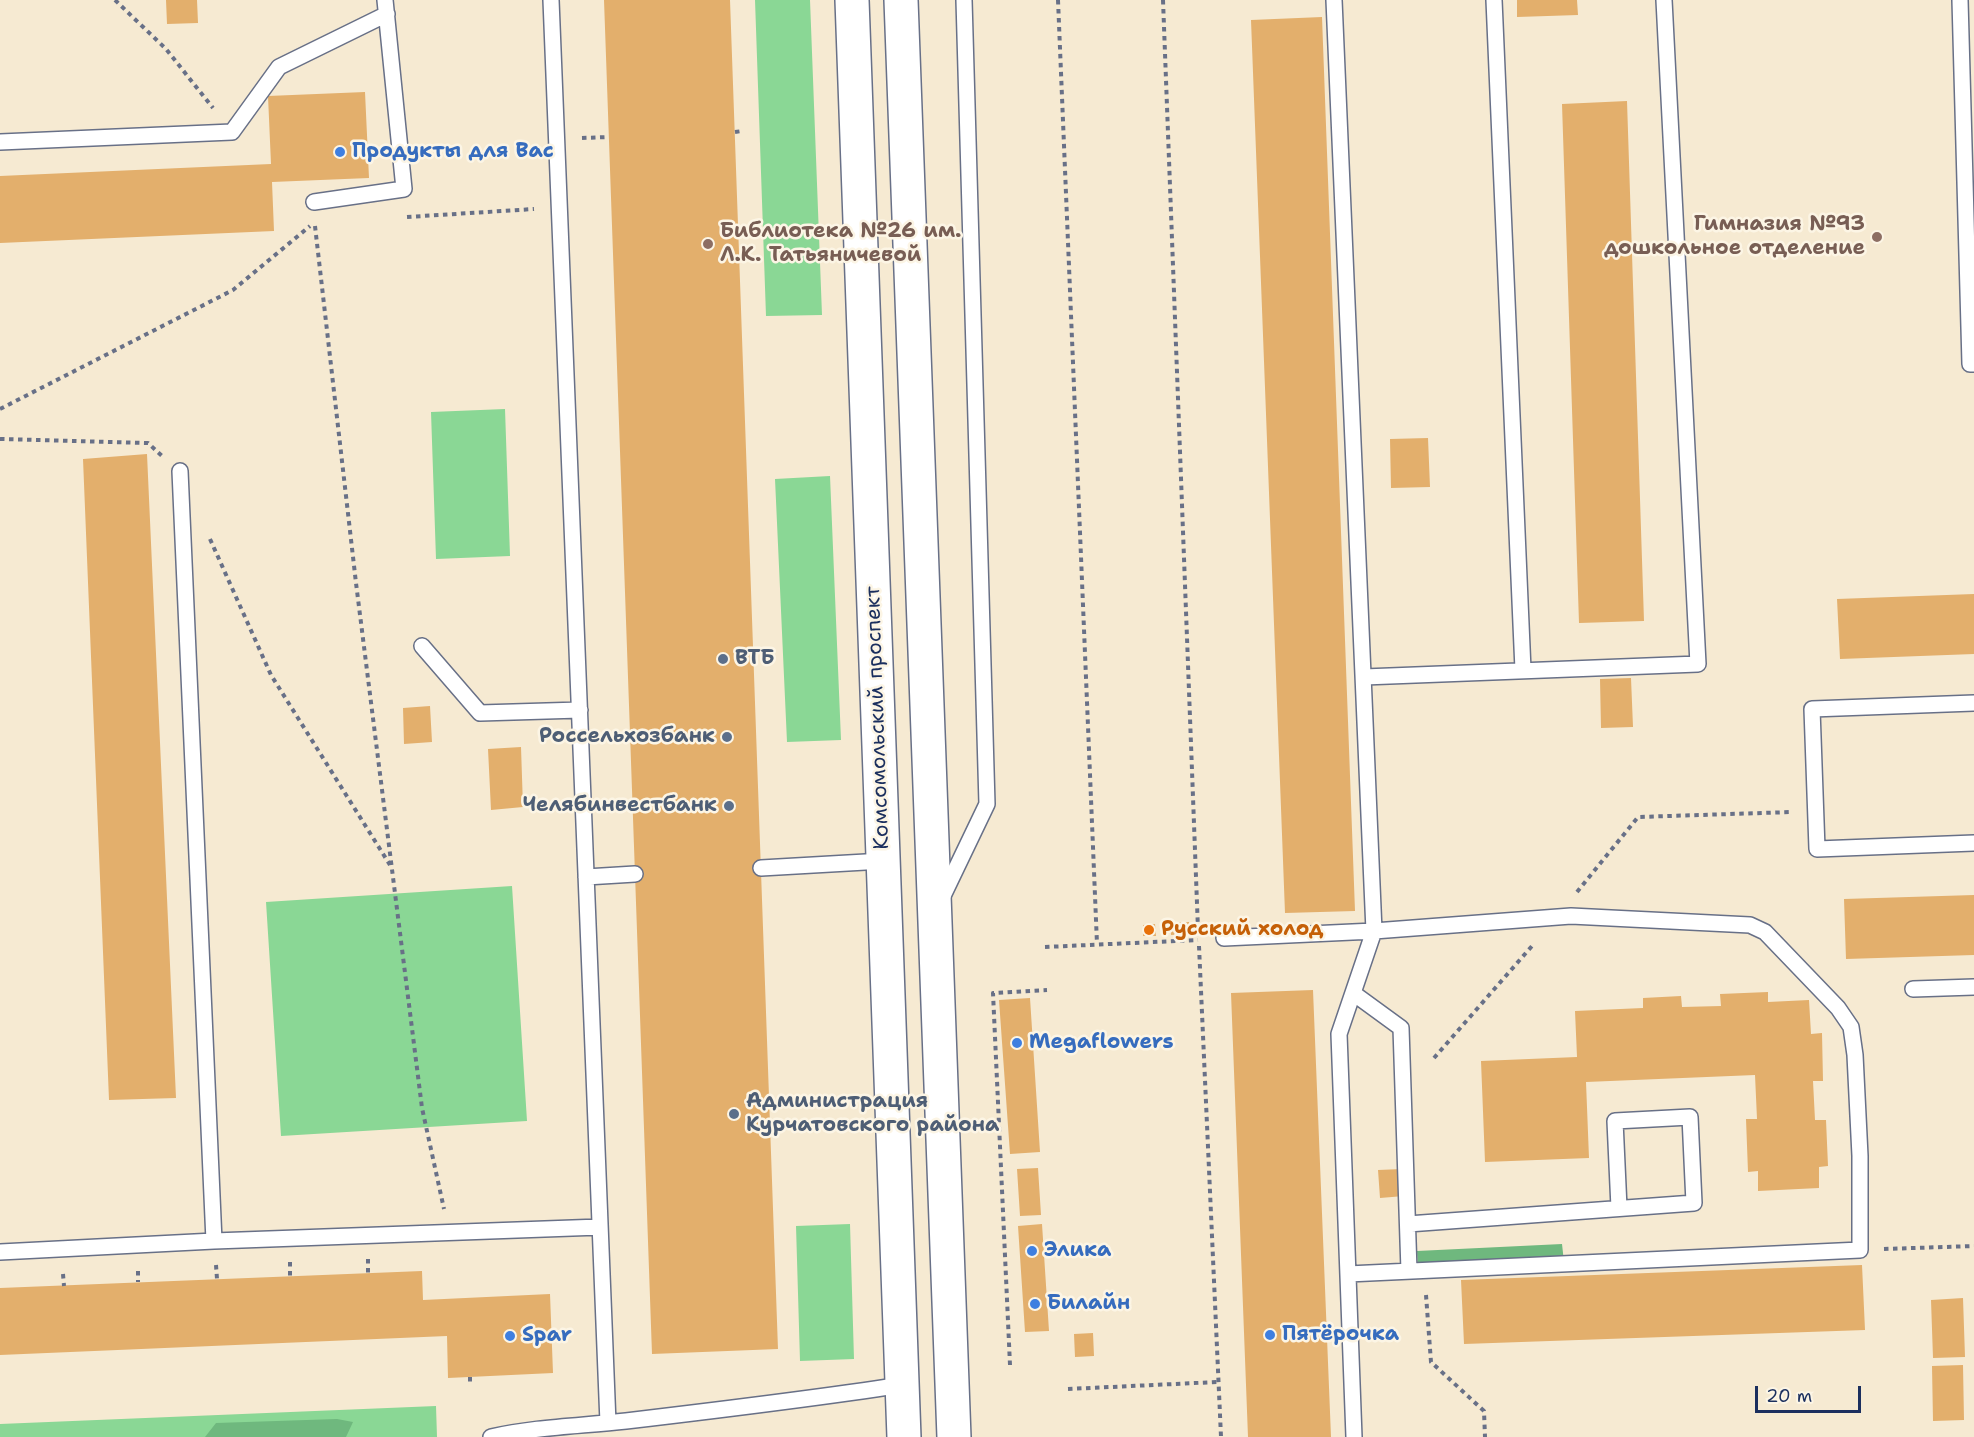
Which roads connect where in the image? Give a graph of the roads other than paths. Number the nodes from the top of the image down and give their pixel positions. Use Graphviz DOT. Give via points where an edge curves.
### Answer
graph roads {
  1 [pos="551,0"];
  2 [pos="852,0"];
  3 [pos="902,0"];
  4 [pos="964,0"];
  5 [pos="1334,0"];
  6 [pos="1494,0"];
  7 [pos="1665,0"];
  8 [pos="1960,0"];
  9 [pos="386,7"];
  10 [pos="0,142"];
  11 [pos="314,202"];
  12 [pos="1974,364"];
  13 [pos="180,471"];
  14 [pos="422,646"];
  15 [pos="1523,670"];
  16 [pos="1364,677"];
  17 [pos="1974,703"];
  18 [pos="580,710"];
  19 [pos="1974,843"];
  20 [pos="883,861"];
  21 [pos="761,868"];
  22 [pos="635,874"];
  23 [pos="586,877"];
  24 [pos="935,913"];
  25 [pos="1374,931"];
  26 [pos="1224,938"];
  27 [pos="1974,987"];
  28 [pos="1913,989"];
  29 [pos="1353,993"];
  30 [pos="1619,1208"];
  31 [pos="1407,1224"];
  32 [pos="600,1227"];
  33 [pos="214,1241"];
  34 [pos="0,1252"];
  35 [pos="1416,1270"];
  36 [pos="1348,1274"];
  37 [pos="902,1385"];
  38 [pos="608,1423"];
  39 [pos="519,1434"];
  40 [pos="491,1437"];
  41 [pos="904,1437"];
  42 [pos="954,1437"];
  43 [pos="1354,1437"];
  1 -- 18 [label="lane"];
  2 -- 20 [label="main road, Комсомольский проспект"];
  3 -- 24 [label="main road"];
  4 -- 24 [label="lane" via="987,804"];
  5 -- 16 [label="lane"];
  6 -- 15 [label="lane"];
  7 -- 15 [label="lane" via="1698,664"];
  8 -- 12 [label="lane" via="1970,364"];
  9 -- 10 [label="lane" via="279,67 232,132"];
  9 -- 11 [label="lane" via="404,189"];
  13 -- 33 [label="lane"];
  14 -- 18 [label="lane" via="480,713"];
  15 -- 16 [label="lane"];
  16 -- 25 [label="lane"];
  17 -- 19 [label="lane" via="1812,709 1817,849"];
  18 -- 23 [label="lane"];
  20 -- 21 [label="lane"];
  20 -- 37 [label="main road, Комсомольский проспект"];
  22 -- 23 [label="lane"];
  23 -- 32 [label="lane"];
  24 -- 42 [label="main road"];
  25 -- 26 [label="lane"];
  25 -- 29 [label="lane"];
  25 -- 35 [label="lane" via="1571,916 1750,925 1765,932 1838,1008 1851,1027 1855,1055 1860,1250"];
  27 -- 28 [label="lane"];
  29 -- 31 [label="lane" via="1401,1028"];
  29 -- 36 [label="lane" via="1339,1034"];
  30 -- 30 [label="lane" via="1694,1203 1690,1117 1615,1121"];
  30 -- 31 [label="lane"];
  31 -- 35 [label="lane"];
  32 -- 33 [label="lane"];
  32 -- 38 [label="lane"];
  33 -- 34 [label="lane"];
  35 -- 36 [label="lane"];
  36 -- 43 [label="lane"];
  37 -- 38 [label="lane"];
  37 -- 41 [label="main road, Комсомольский проспект"];
  38 -- 39 [label="lane"];
  39 -- 40 [label="lane"];
}
